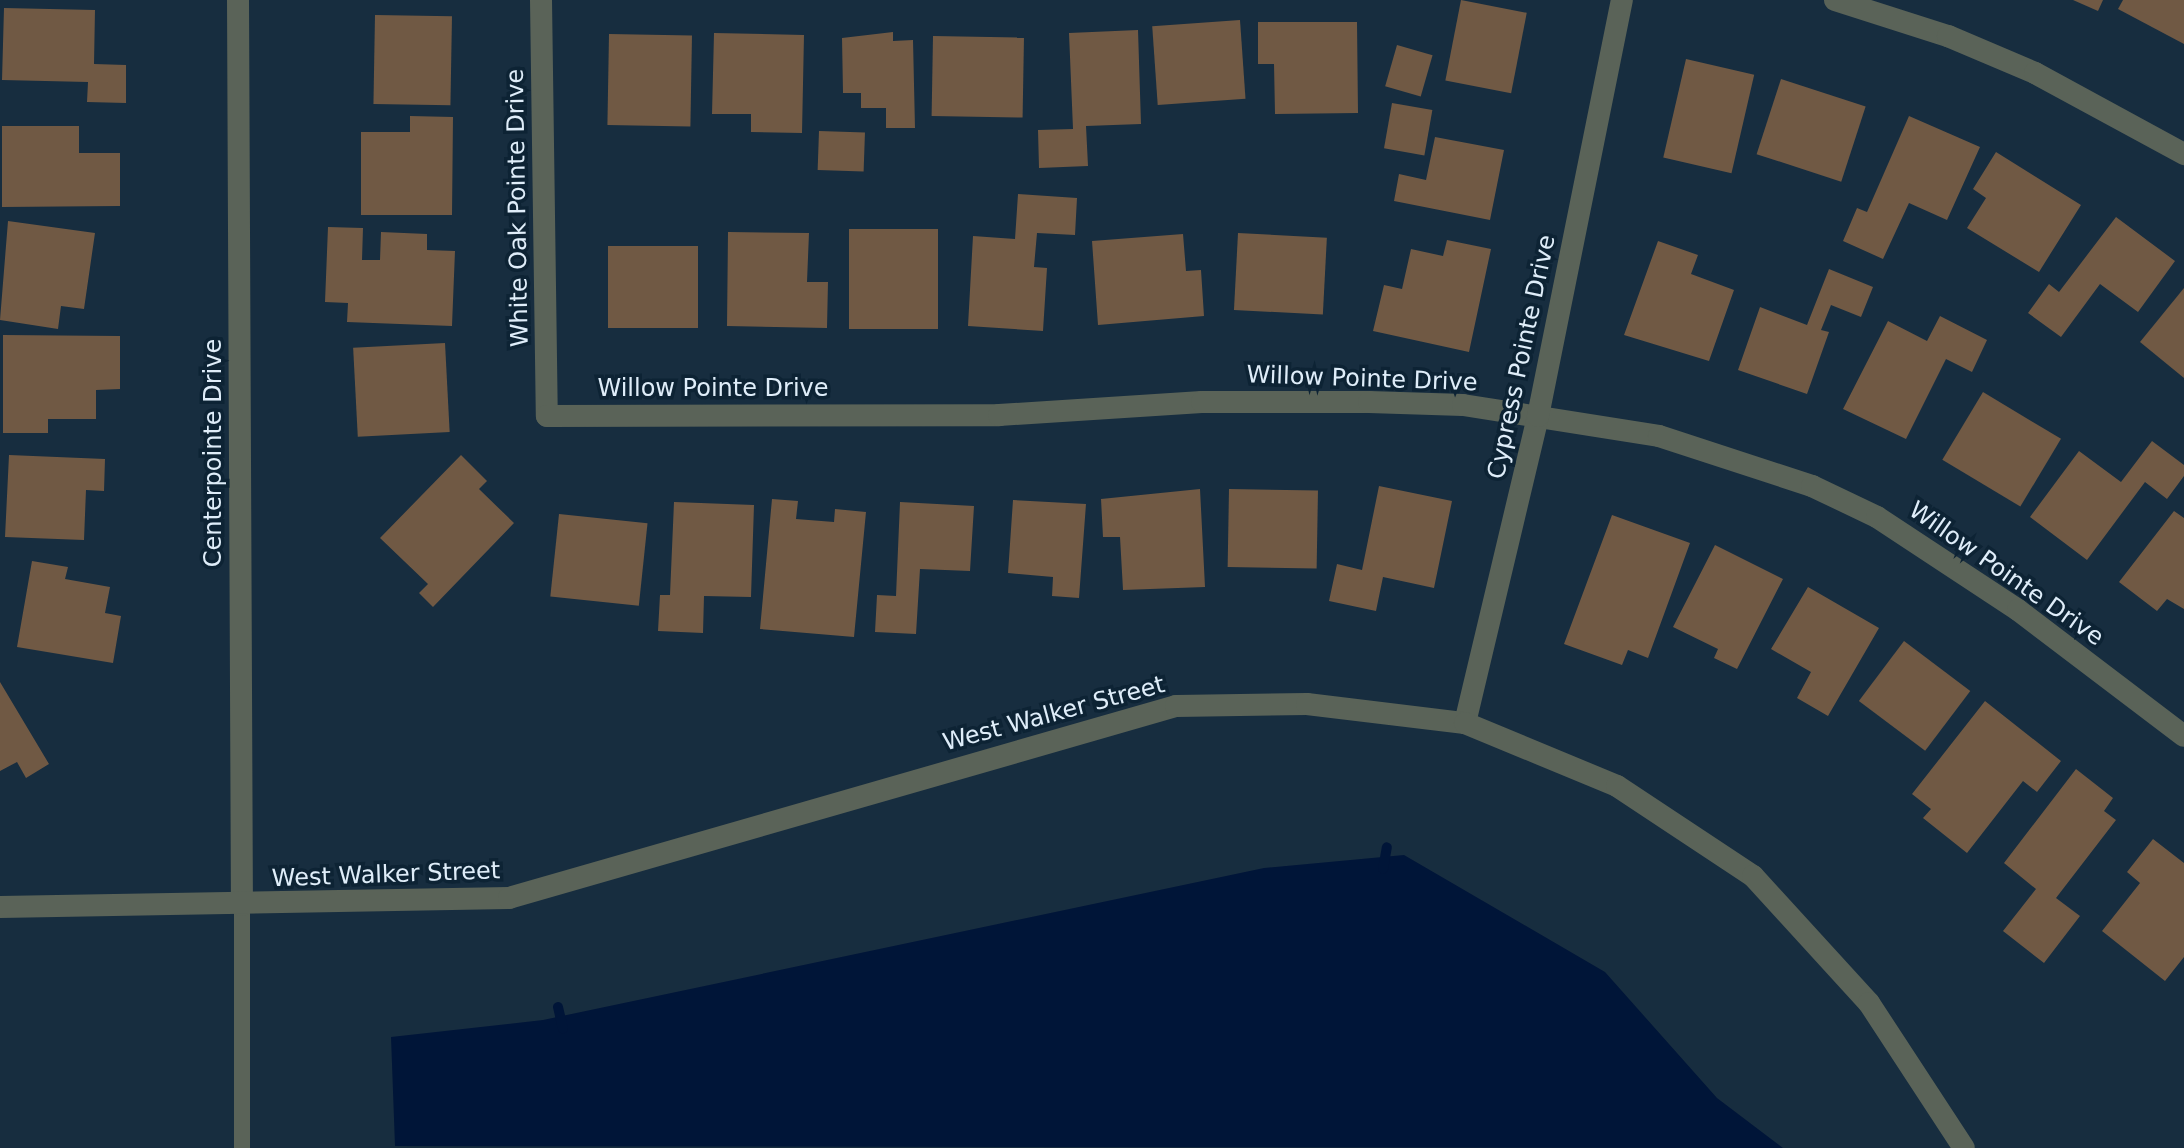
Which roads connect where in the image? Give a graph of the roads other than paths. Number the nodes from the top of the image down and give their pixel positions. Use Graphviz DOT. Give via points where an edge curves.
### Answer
graph roads {
  1 [pos="238,0"];
  2 [pos="541,0"];
  3 [pos="1622,0"];
  4 [pos="1835,0"];
  5 [pos="2184,154"];
  6 [pos="547,416"];
  7 [pos="1538,416"];
  8 [pos="1465,723"];
  9 [pos="2184,736"];
  10 [pos="242,905"];
  11 [pos="0,907"];
  12 [pos="242,1148"];
  13 [pos="1964,1148"];
  1 -- 10 [label="street, Centerpointe Drive"];
  2 -- 6 [label="street, White Oak Pointe Drive"];
  3 -- 7 [label="street, Cypress Pointe Drive"];
  4 -- 5 [label="street" via="1948,36 2035,73"];
  6 -- 7 [label="street, Willow Pointe Drive" via="1057,414 1273,401 1463,405"];
  7 -- 8 [label="street, Cypress Pointe Drive"];
  7 -- 9 [label="street, Willow Pointe Drive" via="1659,436 1812,486 1877,517 2018,610"];
  8 -- 10 [label="street, West Walker Street" via="1307,704 1176,706 509,898"];
  8 -- 13 [label="street, West Walker Street" via="1617,786 1753,876 1869,1003"];
  10 -- 11 [label="street, West Walker Street"];
  10 -- 12 [label="lane"];
}
